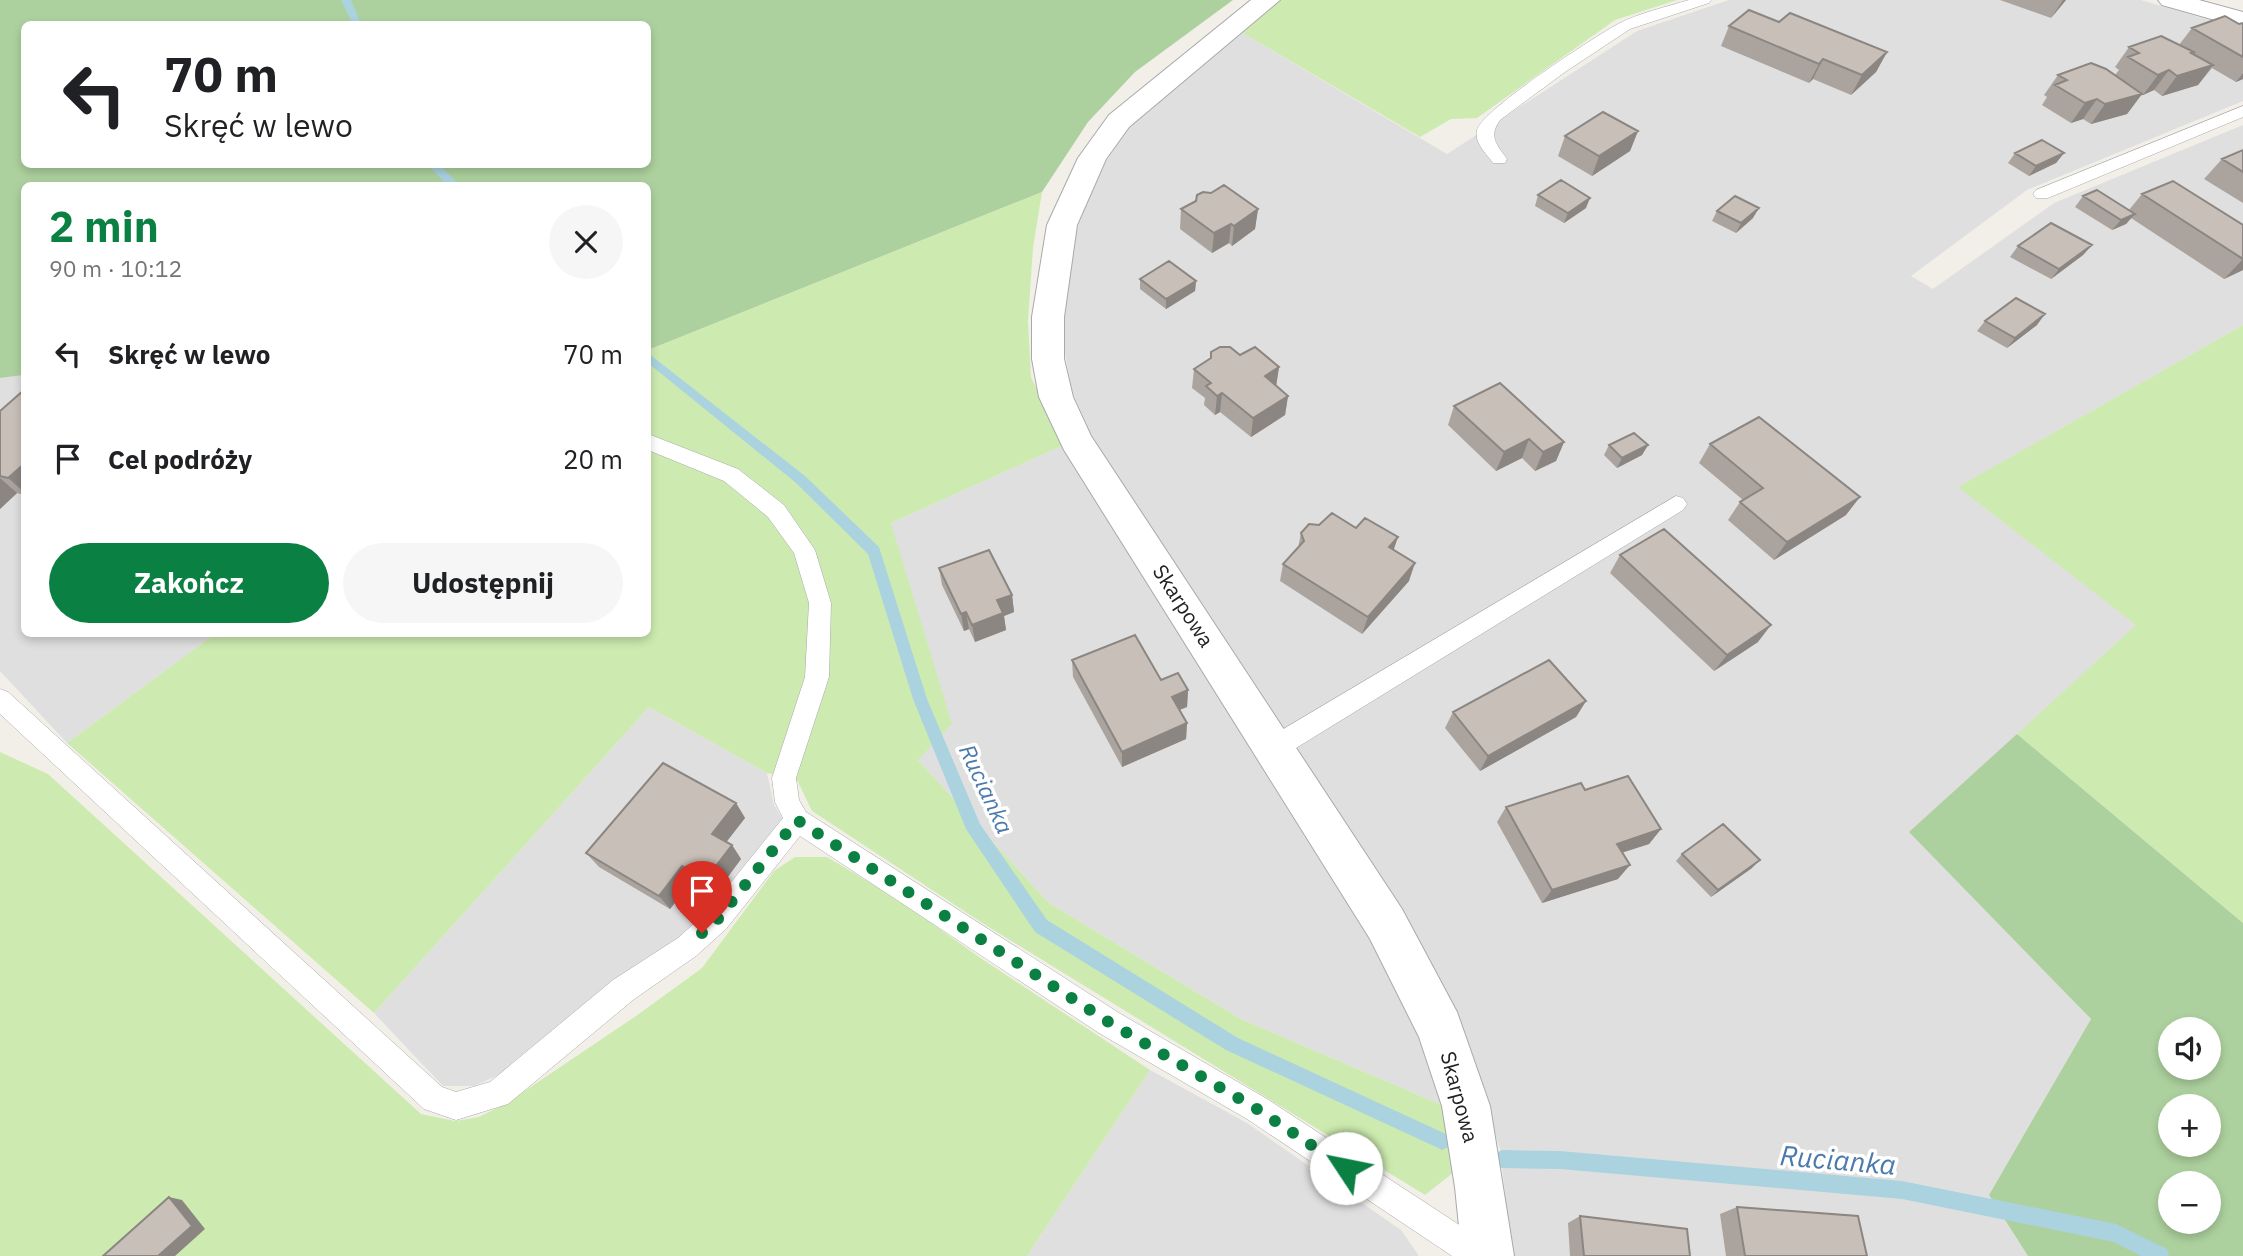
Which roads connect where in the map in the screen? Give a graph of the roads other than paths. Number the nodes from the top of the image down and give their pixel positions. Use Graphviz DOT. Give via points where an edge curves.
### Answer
graph roads {
  1 [pos="1267,0"];
  2 [pos="1704,0"];
  3 [pos="2171,0"];
  4 [pos="2243,20"];
  5 [pos="2243,111"];
  6 [pos="1500,159"];
  7 [pos="2042,194"];
  8 [pos="651,443"];
  9 [pos="1676,504"];
  10 [pos="0,699"];
  11 [pos="1274,748"];
  12 [pos="797,820"];
  13 [pos="1479,1256"];
  14 [pos="1488,1256"];
  1 -- 11 [label="street, Skarpowa" via="1150,93 1119,121 1092,158 1056,246 1048,359 1056,397 1076,441"];
  2 -- 6 [label="lane" via="1625,26 1494,117 1485,129 1485,141"];
  3 -- 4 [label="street"];
  5 -- 7 [label="lane"];
  8 -- 12 [label="lane" via="731,475 776,511 804,550 820,603 817,677 784,778 787,802"];
  9 -- 11 [label="lane"];
  10 -- 12 [label="lane" via="434,1099 456,1105 498,1094 623,990 687,947 717,920"];
  11 -- 14 [label="street, Skarpowa" via="1386,924 1440,1030 1466,1106"];
  12 -- 13 [label="lane" via="1110,1023 1257,1109"];
}
